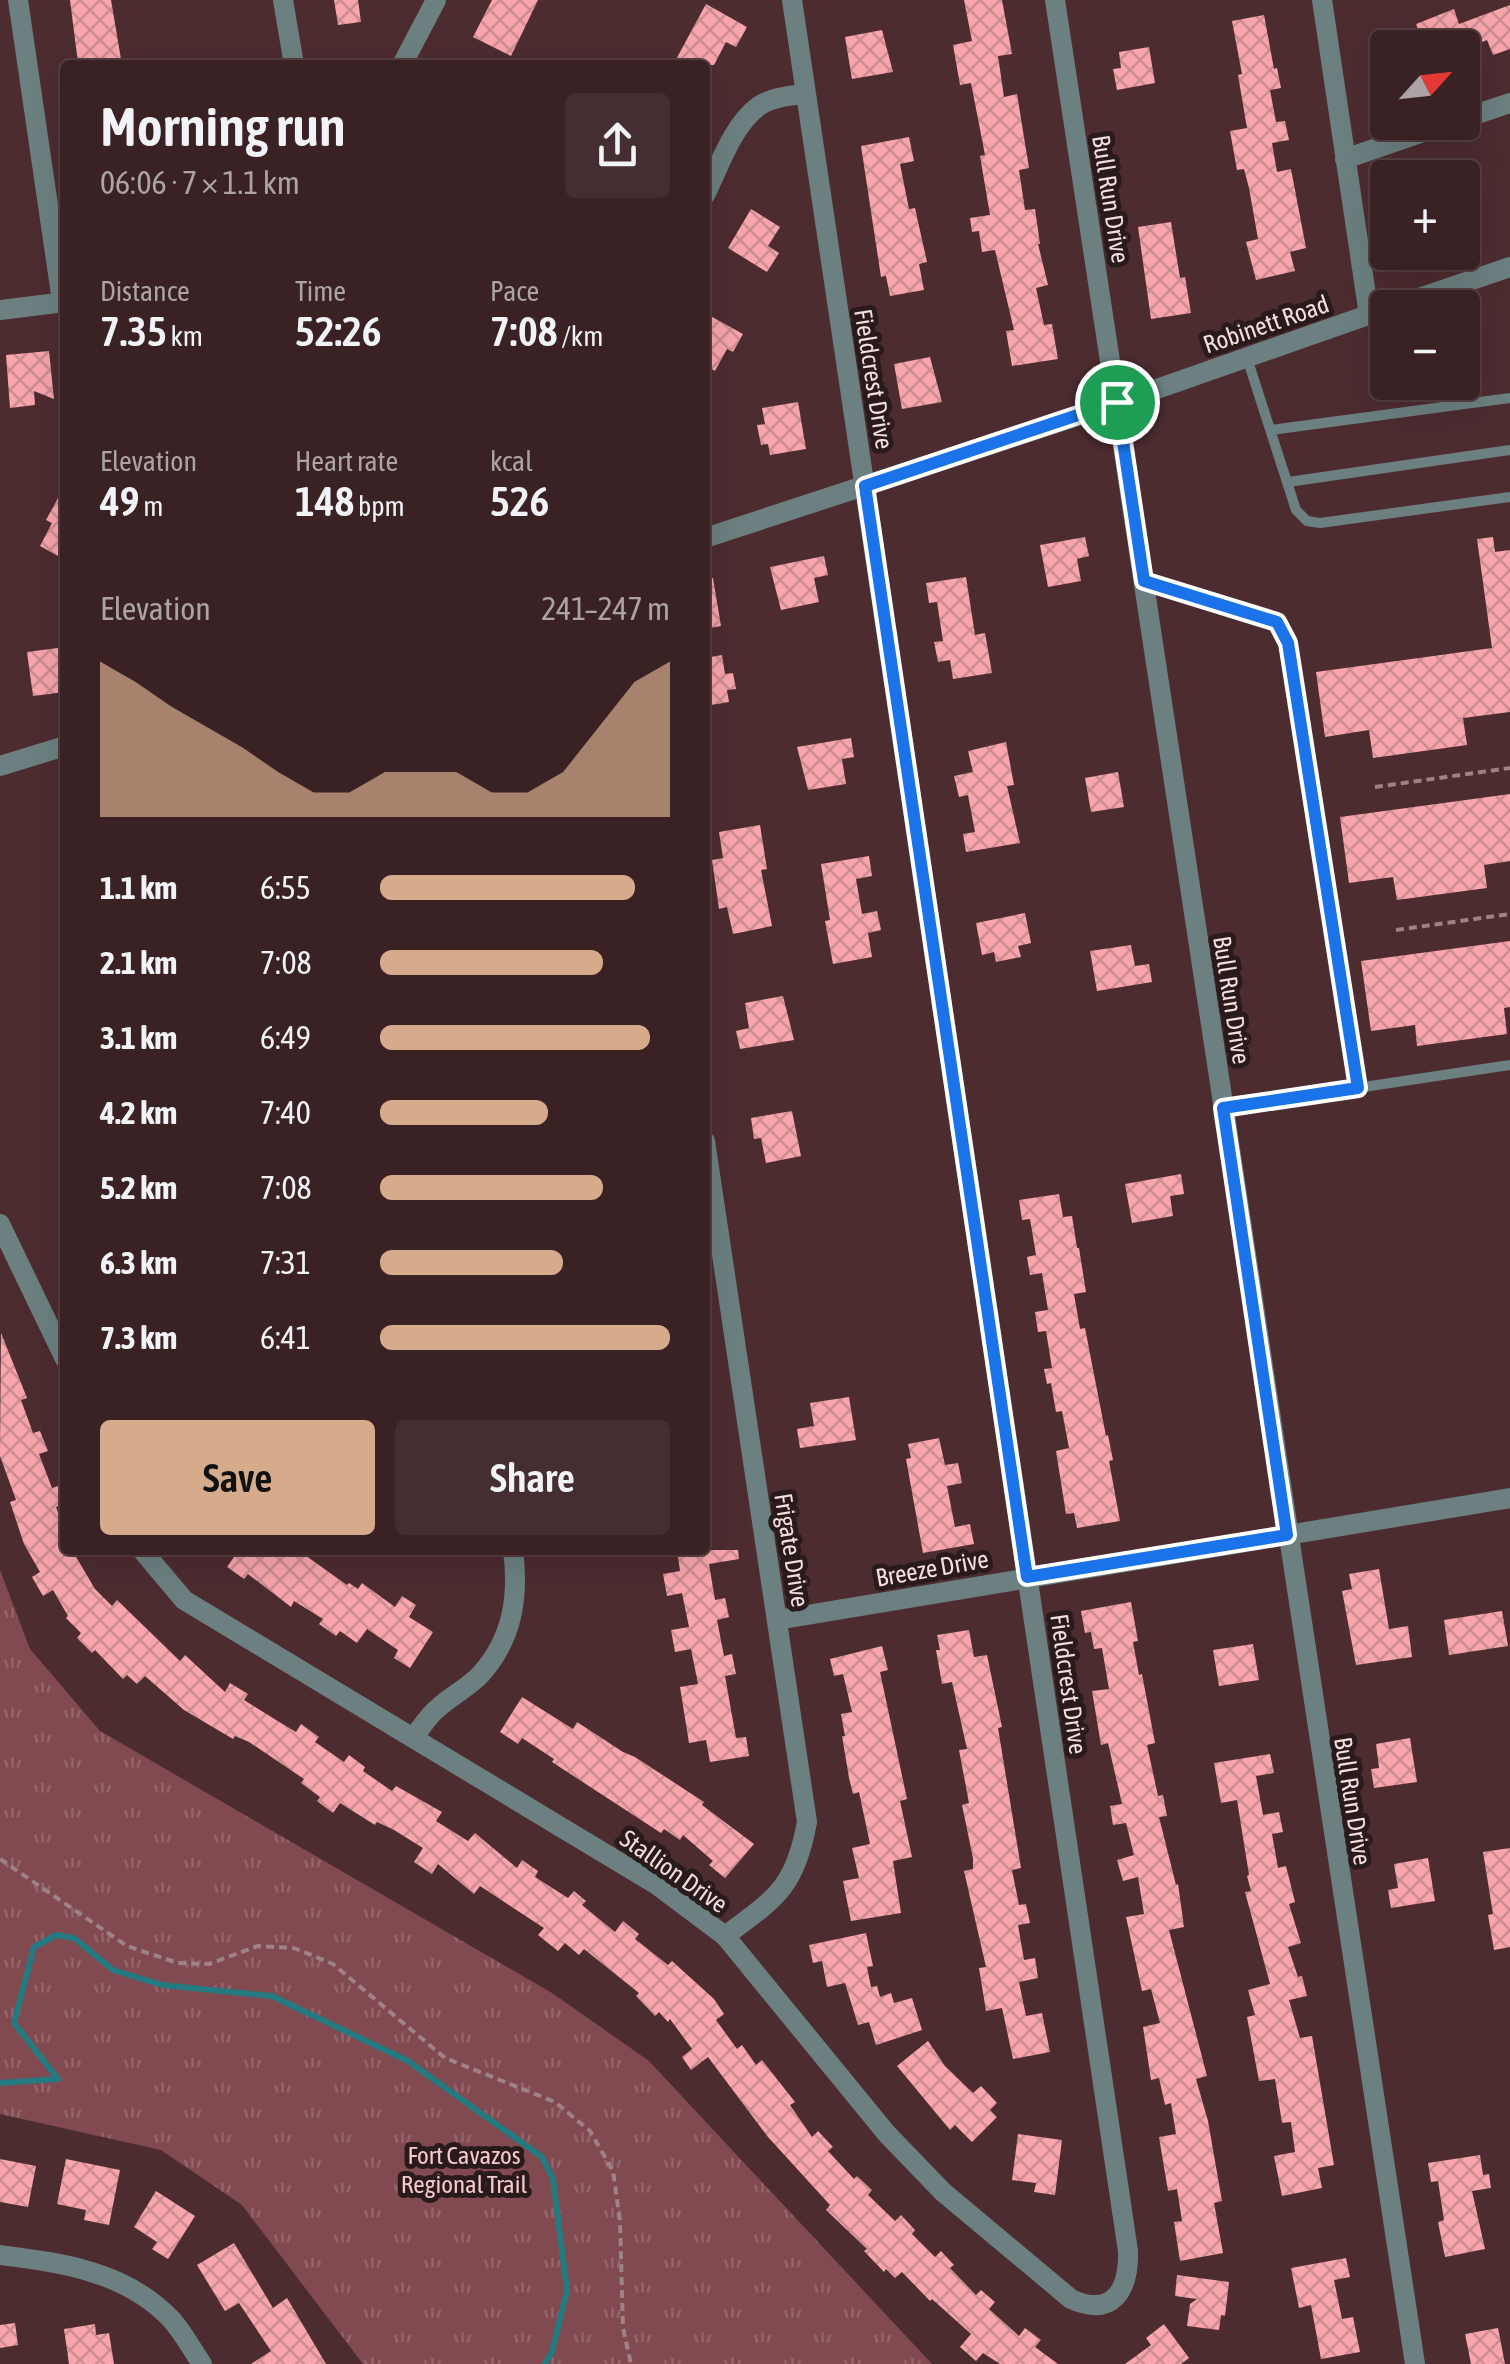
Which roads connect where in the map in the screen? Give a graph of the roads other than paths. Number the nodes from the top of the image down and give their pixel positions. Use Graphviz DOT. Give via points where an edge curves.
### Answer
graph roads {
  1 [pos="18,0"];
  2 [pos="283,0"];
  3 [pos="436,0"];
  4 [pos="792,0"];
  5 [pos="1055,0"];
  6 [pos="1322,0"];
  7 [pos="293,60"];
  8 [pos="405,60"];
  9 [pos="805,94"];
  10 [pos="1510,103"];
  11 [pos="1480,113"];
  12 [pos="1398,140"];
  13 [pos="1345,158"];
  14 [pos="710,185"];
  15 [pos="1510,267"];
  16 [pos="60,275"];
  17 [pos="1377,290"];
  18 [pos="1442,290"];
  19 [pos="60,302"];
  20 [pos="0,310"];
  21 [pos="1370,314"];
  22 [pos="1247,357"];
  23 [pos="1510,398"];
  24 [pos="1117,402"];
  25 [pos="1271,430"];
  26 [pos="1510,450"];
  27 [pos="1288,482"];
  28 [pos="865,486"];
  29 [pos="1510,497"];
  30 [pos="710,536"];
  31 [pos="1144,581"];
  32 [pos="60,748"];
  33 [pos="0,766"];
  34 [pos="1510,1065"];
  35 [pos="1358,1088"];
  36 [pos="1223,1108"];
  37 [pos="710,1209"];
  38 [pos="0,1224"];
  39 [pos="60,1349"];
  40 [pos="1510,1498"];
  41 [pos="1287,1535"];
  42 [pos="146,1555"];
  43 [pos="512,1555"];
  44 [pos="1027,1577"];
  45 [pos="777,1620"];
  46 [pos="413,1738"];
  47 [pos="725,1936"];
  48 [pos="0,2254"];
  49 [pos="1110,2302"];
  50 [pos="202,2364"];
  51 [pos="1414,2364"];
  1 -- 16 [label="street"];
  2 -- 7 [label="street"];
  3 -- 8 [label="street"];
  4 -- 9 [label="street, Fieldcrest Drive"];
  5 -- 24 [label="street, Bull Run Drive"];
  6 -- 13 [label="street"];
  9 -- 14 [label="street" via="776,98 744,120"];
  9 -- 28 [label="street, Fieldcrest Drive"];
  10 -- 11 [label="street"];
  12 -- 13 [label="street"];
  13 -- 17 [label="street"];
  15 -- 18 [label="street, Robinett Road"];
  19 -- 20 [label="street"];
  21 -- 22 [label="street, Robinett Road"];
  22 -- 24 [label="street, Robinett Road"];
  22 -- 25 [label="lane"];
  23 -- 25 [label="lane"];
  24 -- 28 [label="street, Robinett Road"];
  24 -- 31 [label="street, Bull Run Drive"];
  25 -- 27 [label="lane"];
  26 -- 27 [label="lane"];
  27 -- 29 [label="lane" via="1296,510 1320,523"];
  28 -- 30 [label="street, Robinett Road"];
  28 -- 44 [label="street, Fieldcrest Drive"];
  31 -- 35 [label="lane" via="1277,622 1288,643"];
  31 -- 36 [label="street, Bull Run Drive"];
  32 -- 33 [label="street"];
  34 -- 35 [label="lane"];
  35 -- 36 [label="lane"];
  36 -- 41 [label="street, Bull Run Drive"];
  37 -- 45 [label="street, Frigate Drive"];
  38 -- 39 [label="street"];
  40 -- 41 [label="street, Breeze Drive"];
  41 -- 44 [label="street, Breeze Drive"];
  41 -- 51 [label="street, Bull Run Drive"];
  42 -- 46 [label="street, Stallion Drive" via="184,1600"];
  43 -- 46 [label="street" via="516,1600 497,1652"];
  44 -- 45 [label="street, Breeze Drive"];
  44 -- 49 [label="street, Fieldcrest Drive" via="1128,2251 1124,2290"];
  45 -- 47 [label="street, Frigate Drive" via="807,1822 800,1860 786,1884"];
  46 -- 47 [label="street, Stallion Drive" via="657,1884"];
  47 -- 49 [label="street, Stallion Drive" via="887,2134 944,2192 1071,2300 1088,2306"];
  48 -- 50 [label="street" via="116,2280 172,2320"];
}
